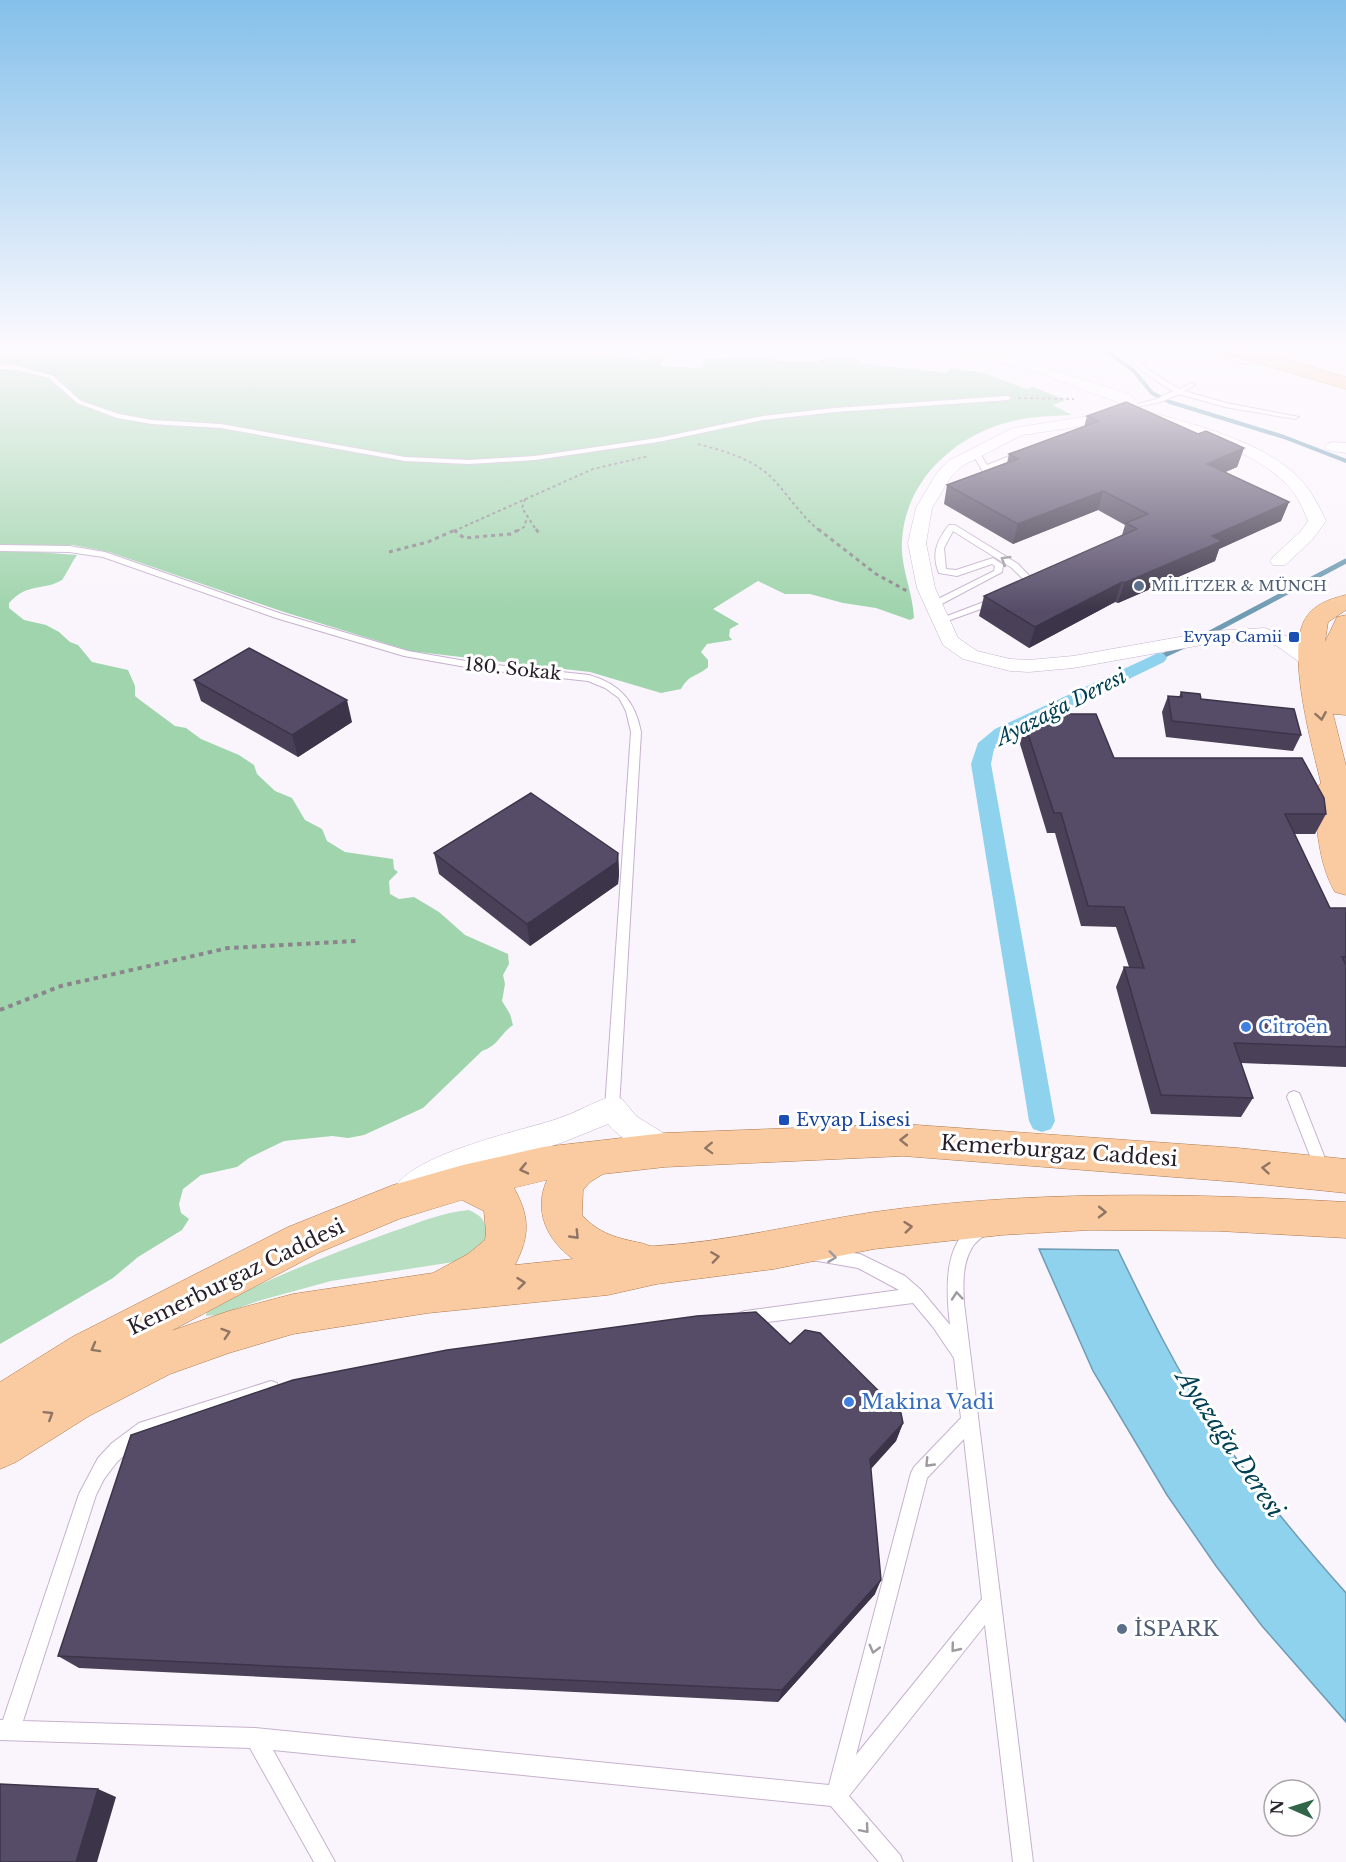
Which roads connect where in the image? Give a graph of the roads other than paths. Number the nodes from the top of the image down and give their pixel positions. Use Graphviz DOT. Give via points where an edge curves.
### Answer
graph roads {
  1 [pos="282,437"];
  2 [pos="673,437"];
  3 [pos="1007,437"];
  4 [pos="1211,437"];
  5 [pos="975,452"];
  6 [pos="1026,453"];
  7 [pos="985,468"];
  8 [pos="975,485"];
  9 [pos="0,548"];
  10 [pos="1279,561"];
  11 [pos="1024,590"];
  12 [pos="1003,598"];
  13 [pos="1346,602"];
  14 [pos="933,605"];
  15 [pos="1346,622"];
  16 [pos="941,626"];
  17 [pos="1314,627"];
  18 [pos="1238,632"];
  19 [pos="1312,662"];
  20 [pos="1344,721"];
  21 [pos="1331,770"];
  22 [pos="1346,816"];
  23 [pos="1346,884"];
  24 [pos="1294,1097"];
  25 [pos="612,1108"];
  26 [pos="665,1150"];
  27 [pos="598,1157"];
  28 [pos="1339,1174"];
  29 [pos="463,1182"];
  30 [pos="393,1203"];
  31 [pos="1002,1217"];
  32 [pos="1333,1224"];
  33 [pos="774,1250"];
  34 [pos="657,1265"];
  35 [pos="428,1293"];
  36 [pos="916,1295"];
  37 [pos="734,1320"];
  38 [pos="962,1354"];
  39 [pos="285,1386"];
  40 [pos="0,1408"];
  41 [pos="970,1421"];
  42 [pos="0,1446"];
  43 [pos="992,1602"];
  44 [pos="5,1730"];
  45 [pos="255,1738"];
  46 [pos="836,1796"];
  47 [pos="325,1862"];
  48 [pos="893,1862"];
  49 [pos="1023,1862"];
  1 -- 2 [label="lane" via="405,459 469,462 535,458"];
  3 -- 5 [label="street"];
  4 -- 10 [label="street" via="1289,477 1308,500 1317,520"];
  5 -- 7 [label="lane"];
  5 -- 14 [label="street" via="944,474 935,496 924,508 917,543"];
  6 -- 7 [label="lane"];
  7 -- 8 [label="lane" via="988,478"];
  9 -- 25 [label="lane, 180. Sokak" via="69,549 105,555 380,648 450,662 589,678 617,691 631,709 636,732"];
  11 -- 14 [label="lane, one-way" via="1035,586 1015,566 952,527 940,540 938,558 942,571 957,573 993,561 999,565 998,572"];
  12 -- 16 [label="lane"];
  13 -- 17 [label="main road" via="1317,619"];
  14 -- 16 [label="street"];
  15 -- 20 [label="main road" via="1340,630 1335,667"];
  16 -- 18 [label="street" via="950,642 970,655 1029,666 1073,662 1159,643"];
  17 -- 18 [label="street"];
  17 -- 19 [label="main road"];
  18 -- 19 [label="street" via="1276,638"];
  19 -- 21 [label="main road, one-way"];
  21 -- 22 [label="main road"];
  21 -- 23 [label="main road" via="1328,802"];
  24 -- 28 [label="lane"];
  25 -- 26 [label="street" via="626,1125"];
  25 -- 30 [label="street" via="565,1130 451,1164 421,1180"];
  26 -- 27 [label="main road, Kemerburgaz Caddesi"];
  28 -- 26 [label="main road, Kemerburgaz Caddesi, one-way" via="903,1140"];
  27 -- 29 [label="main road, Kemerburgaz Caddesi, one-way" via="543,1164"];
  27 -- 34 [label="main road, one-way" via="572,1173 563,1190 559,1212 571,1234 589,1248"];
  29 -- 30 [label="main road, Kemerburgaz Caddesi"];
  29 -- 35 [label="main road" via="498,1197 508,1235 501,1253 484,1268"];
  30 -- 40 [label="main road, Kemerburgaz Caddesi, one-way" via="303,1240 161,1312 88,1352"];
  31 -- 32 [label="main road, Kemerburgaz Caddesi, one-way" via="1089,1212 1219,1214"];
  33 -- 31 [label="main road, Kemerburgaz Caddesi, one-way" via="874,1231"];
  38 -- 31 [label="lane, one-way" via="955,1277 961,1250 979,1229"];
  34 -- 33 [label="main road, Kemerburgaz Caddesi, one-way"];
  33 -- 36 [label="lane, one-way" via="860,1261 900,1281"];
  35 -- 34 [label="main road, Kemerburgaz Caddesi, one-way" via="608,1275"];
  42 -- 35 [label="main road, Kemerburgaz Caddesi, one-way" via="73,1400 159,1357 200,1342 293,1314"];
  36 -- 37 [label="lane"];
  36 -- 38 [label="lane"];
  38 -- 41 [label="lane"];
  39 -- 44 [label="lane" via="145,1428 107,1458 88,1494"];
  41 -- 43 [label="lane"];
  41 -- 46 [label="lane, one-way" via="920,1473"];
  43 -- 46 [label="lane, one-way"];
  43 -- 49 [label="lane"];
  44 -- 45 [label="lane"];
  45 -- 46 [label="lane"];
  45 -- 47 [label="lane"];
  46 -- 48 [label="lane, one-way"];
}
